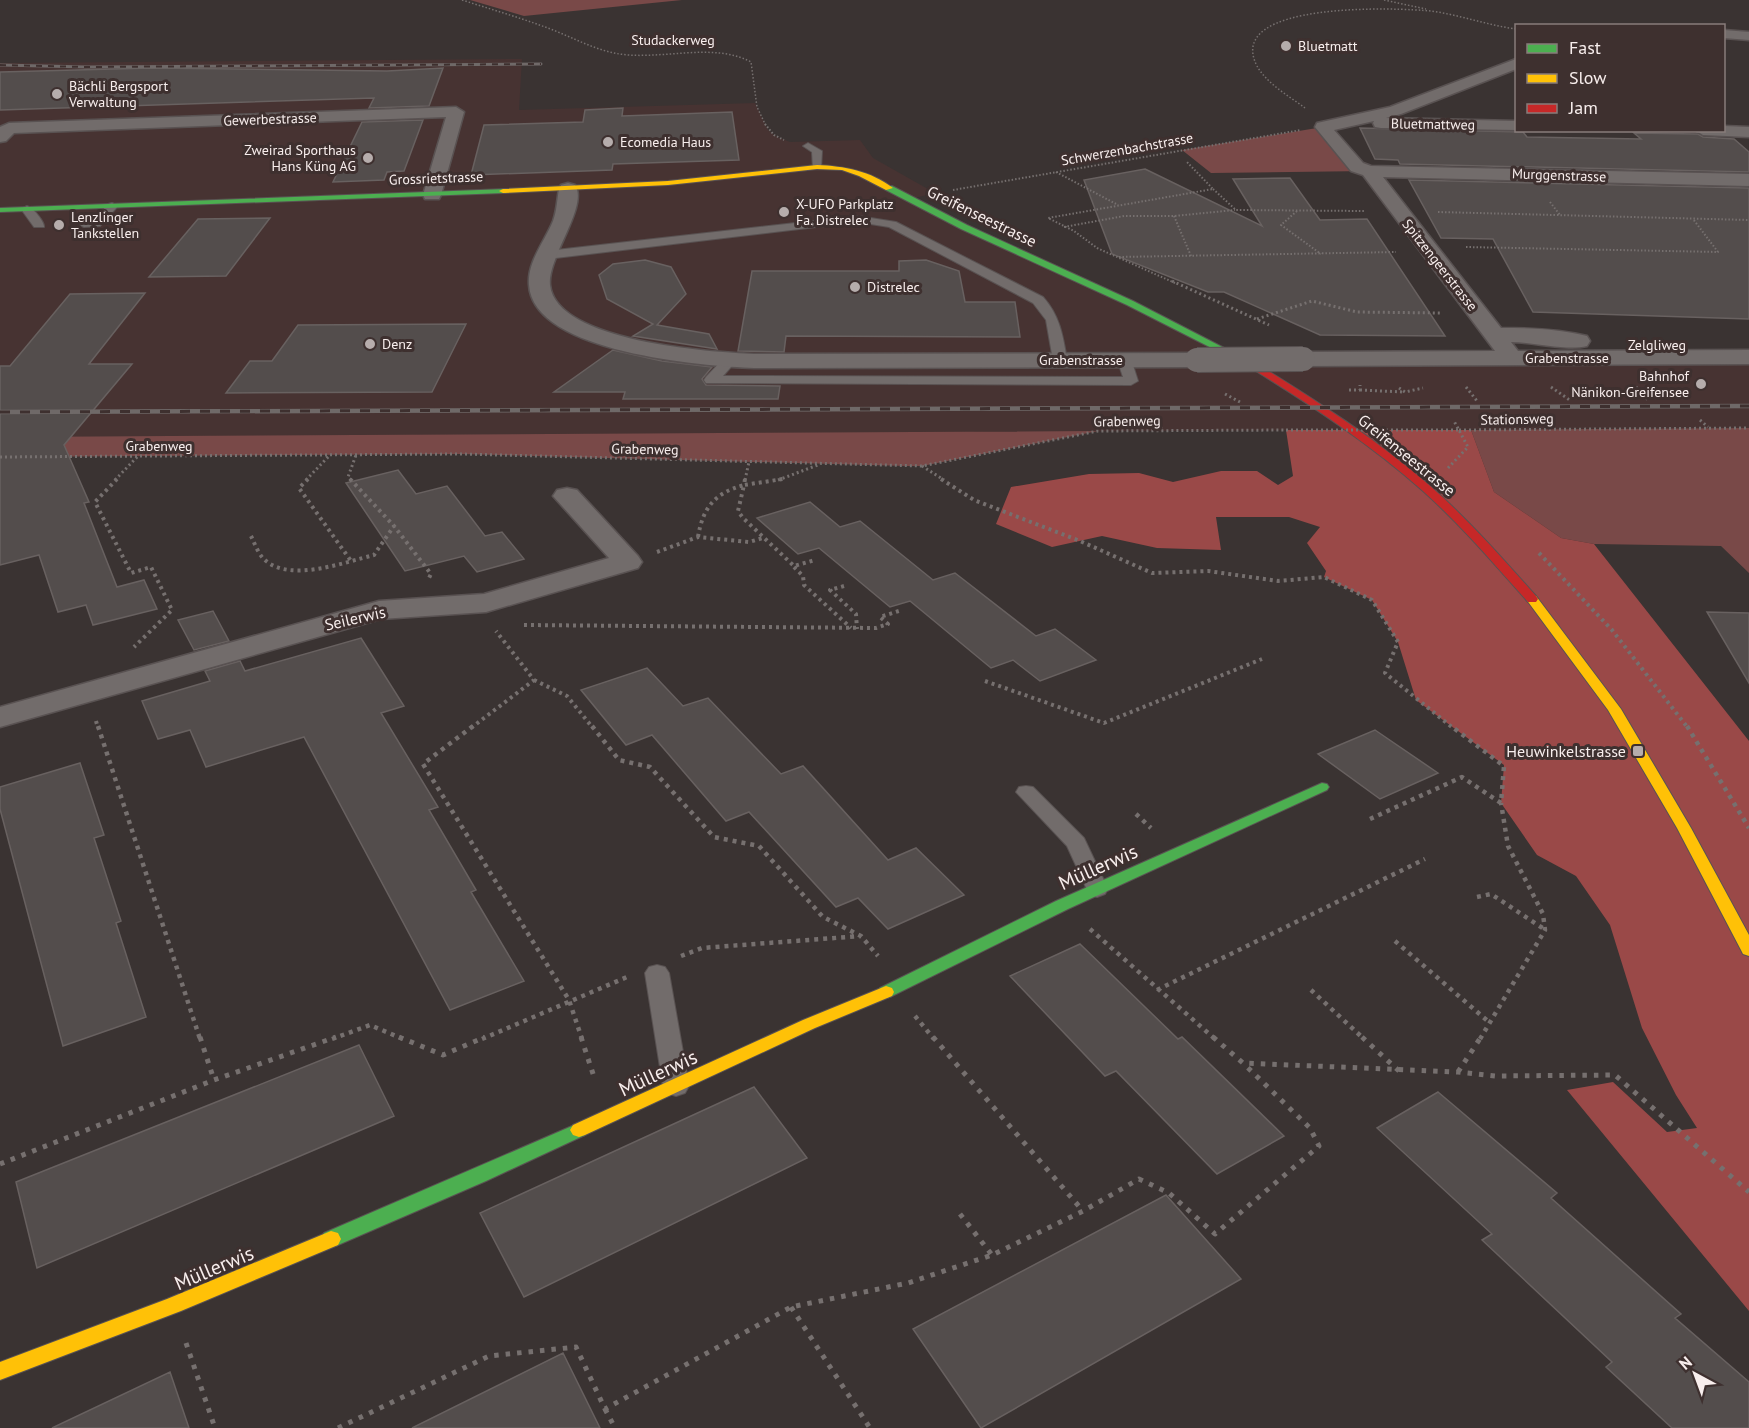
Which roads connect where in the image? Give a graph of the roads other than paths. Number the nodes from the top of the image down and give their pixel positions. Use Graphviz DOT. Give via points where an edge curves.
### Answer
graph roads {
  1 [pos="1725,34"];
  2 [pos="1749,36"];
  3 [pos="1515,64"];
  4 [pos="1349,122"];
  5 [pos="1515,126"];
  6 [pos="1725,131"];
  7 [pos="1749,132"];
  8 [pos="0,137"];
  9 [pos="808,146"];
  10 [pos="1715,164"];
  11 [pos="817,167"];
  12 [pos="1369,171"];
  13 [pos="870,178"];
  14 [pos="1730,179"];
  15 [pos="1749,180"];
  16 [pos="568,189"];
  17 [pos="432,195"];
  18 [pos="112,206"];
  19 [pos="27,209"];
  20 [pos="0,210"];
  21 [pos="84,224"];
  22 [pos="40,225"];
  23 [pos="547,255"];
  24 [pos="1494,335"];
  25 [pos="1749,344"];
  26 [pos="1749,357"];
  27 [pos="1511,358"];
  28 [pos="731,359"];
  29 [pos="1124,359"];
  30 [pos="1060,360"];
  31 [pos="567,496"];
  32 [pos="0,717"];
  33 [pos="1322,787"];
  34 [pos="1026,792"];
  35 [pos="1097,889"];
  36 [pos="1749,950"];
  37 [pos="654,969"];
  38 [pos="676,1086"];
  39 [pos="0,1371"];
  1 -- 2 [label="street"];
  3 -- 4 [label="street" via="1395,111"];
  4 -- 5 [label="street, Bluetmattweg"];
  4 -- 12 [label="street, Spitzengeerstrasse" via="1323,127 1357,167"];
  6 -- 7 [label="street"];
  8 -- 17 [label="street, Gewerbestrasse" via="9,128 456,112"];
  9 -- 11 [label="lane" via="818,151"];
  10 -- 14 [label="street"];
  11 -- 13 [label="street, Grossrietstrasse" via="843,168"];
  11 -- 16 [label="street, Grossrietstrasse"];
  12 -- 14 [label="street, Murggenstrasse"];
  12 -- 24 [label="street, Spitzengeerstrasse"];
  13 -- 36 [label="street, Greifenseestrasse" via="963,227 1248,362 1369,442 1426,488 1478,538 1540,608 1614,710 1684,828"];
  14 -- 15 [label="street, Murggenstrasse"];
  16 -- 17 [label="street, Grossrietstrasse"];
  16 -- 23 [label="street, Grabenstrasse" via="565,213"];
  17 -- 18 [label="street, Grossrietstrasse"];
  18 -- 19 [label="street, Grossrietstrasse"];
  18 -- 21 [label="lane" via="96,224"];
  19 -- 20 [label="street, Grossrietstrasse"];
  19 -- 22 [label="lane"];
  23 -- 28 [label="street, Grabenstrasse" via="540,292 548,305 586,332 642,349"];
  23 -- 30 [label="lane" via="876,219 898,226 1038,300 1055,323"];
  24 -- 25 [label="street, Zelgliweg" via="1533,335 1605,345"];
  24 -- 27 [label="street, Spitzengeerstrasse"];
  26 -- 27 [label="street, Grabenstrasse"];
  27 -- 29 [label="street, Grabenstrasse, bridge"];
  28 -- 29 [label="lane" via="711,380 1131,381"];
  28 -- 30 [label="street, Grabenstrasse"];
  29 -- 30 [label="street, Grabenstrasse"];
  31 -- 32 [label="street, Seilerwis" via="628,562 488,614 415,608 379,610"];
  33 -- 35 [label="street, Müllerwis"];
  34 -- 35 [label="lane" via="1076,843"];
  35 -- 38 [label="street, Müllerwis" via="897,987"];
  37 -- 38 [label="lane"];
  38 -- 39 [label="street, Müllerwis" via="421,1201 174,1305"];
}
